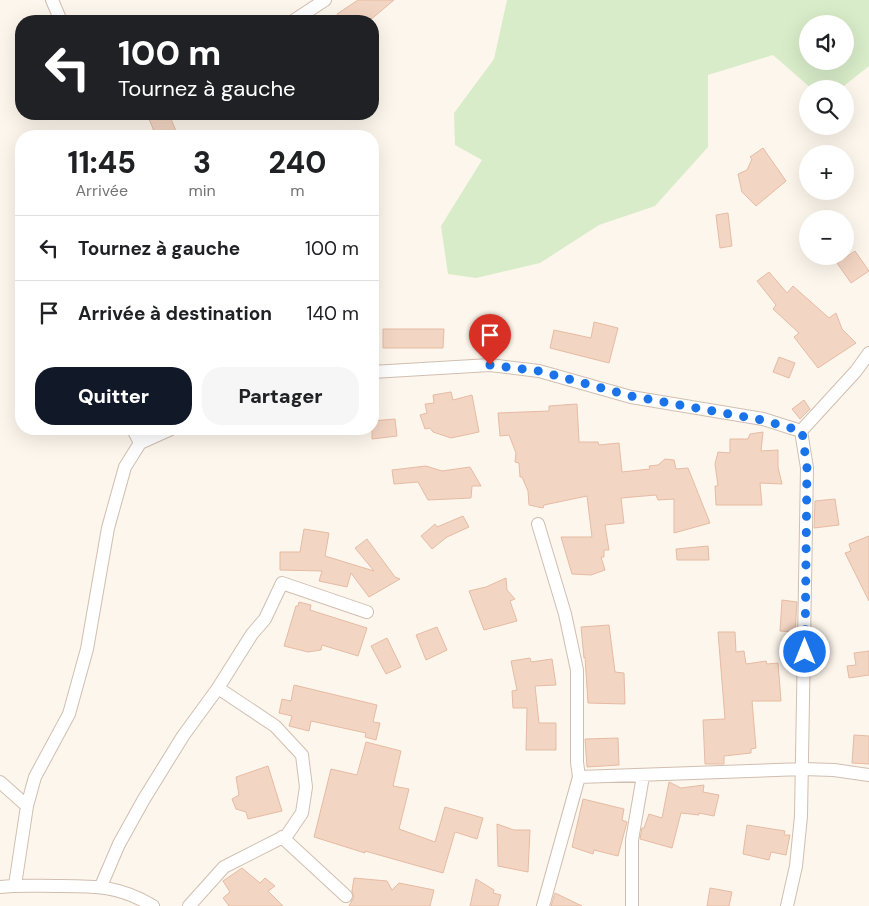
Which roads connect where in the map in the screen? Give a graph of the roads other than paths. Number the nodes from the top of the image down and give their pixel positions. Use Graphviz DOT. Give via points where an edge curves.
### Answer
graph roads {
  1 [pos="52,0"];
  2 [pos="325,0"];
  3 [pos="58,15"];
  4 [pos="302,15"];
  5 [pos="869,353"];
  6 [pos="379,372"];
  7 [pos="802,431"];
  8 [pos="136,435"];
  9 [pos="158,435"];
  10 [pos="140,443"];
  11 [pos="538,524"];
  12 [pos="367,612"];
  13 [pos="218,688"];
  14 [pos="802,769"];
  15 [pos="869,775"];
  16 [pos="643,776"];
  17 [pos="579,777"];
  18 [pos="0,782"];
  19 [pos="27,806"];
  20 [pos="282,837"];
  21 [pos="15,885"];
  22 [pos="101,886"];
  23 [pos="0,887"];
  24 [pos="346,896"];
  25 [pos="152,906"];
  26 [pos="188,906"];
  27 [pos="543,906"];
  28 [pos="632,906"];
  29 [pos="787,906"];
  1 -- 3 [label="street"];
  2 -- 4 [label="street"];
  5 -- 7 [label="street"];
  6 -- 7 [label="street" via="490,365 539,371 631,396 762,420"];
  7 -- 14 [label="street" via="807,468"];
  8 -- 10 [label="street"];
  9 -- 10 [label="street"];
  10 -- 19 [label="street" via="125,467 108,528 87,649 69,714 40,765"];
  11 -- 17 [label="street" via="565,614 577,670"];
  12 -- 13 [label="street" via="282,583 265,619"];
  13 -- 20 [label="street" via="275,726 302,755 306,787 302,813 287,835"];
  13 -- 22 [label="street" via="144,799"];
  14 -- 15 [label="street"];
  14 -- 16 [label="street" via="665,772"];
  14 -- 29 [label="street" via="796,866"];
  16 -- 17 [label="street"];
  16 -- 28 [label="street" via="632,840"];
  17 -- 27 [label="street"];
  18 -- 19 [label="street"];
  19 -- 21 [label="street"];
  20 -- 24 [label="street"];
  20 -- 26 [label="street" via="224,867"];
  21 -- 22 [label="street"];
  21 -- 23 [label="street"];
  22 -- 25 [label="street" via="126,892"];
}
